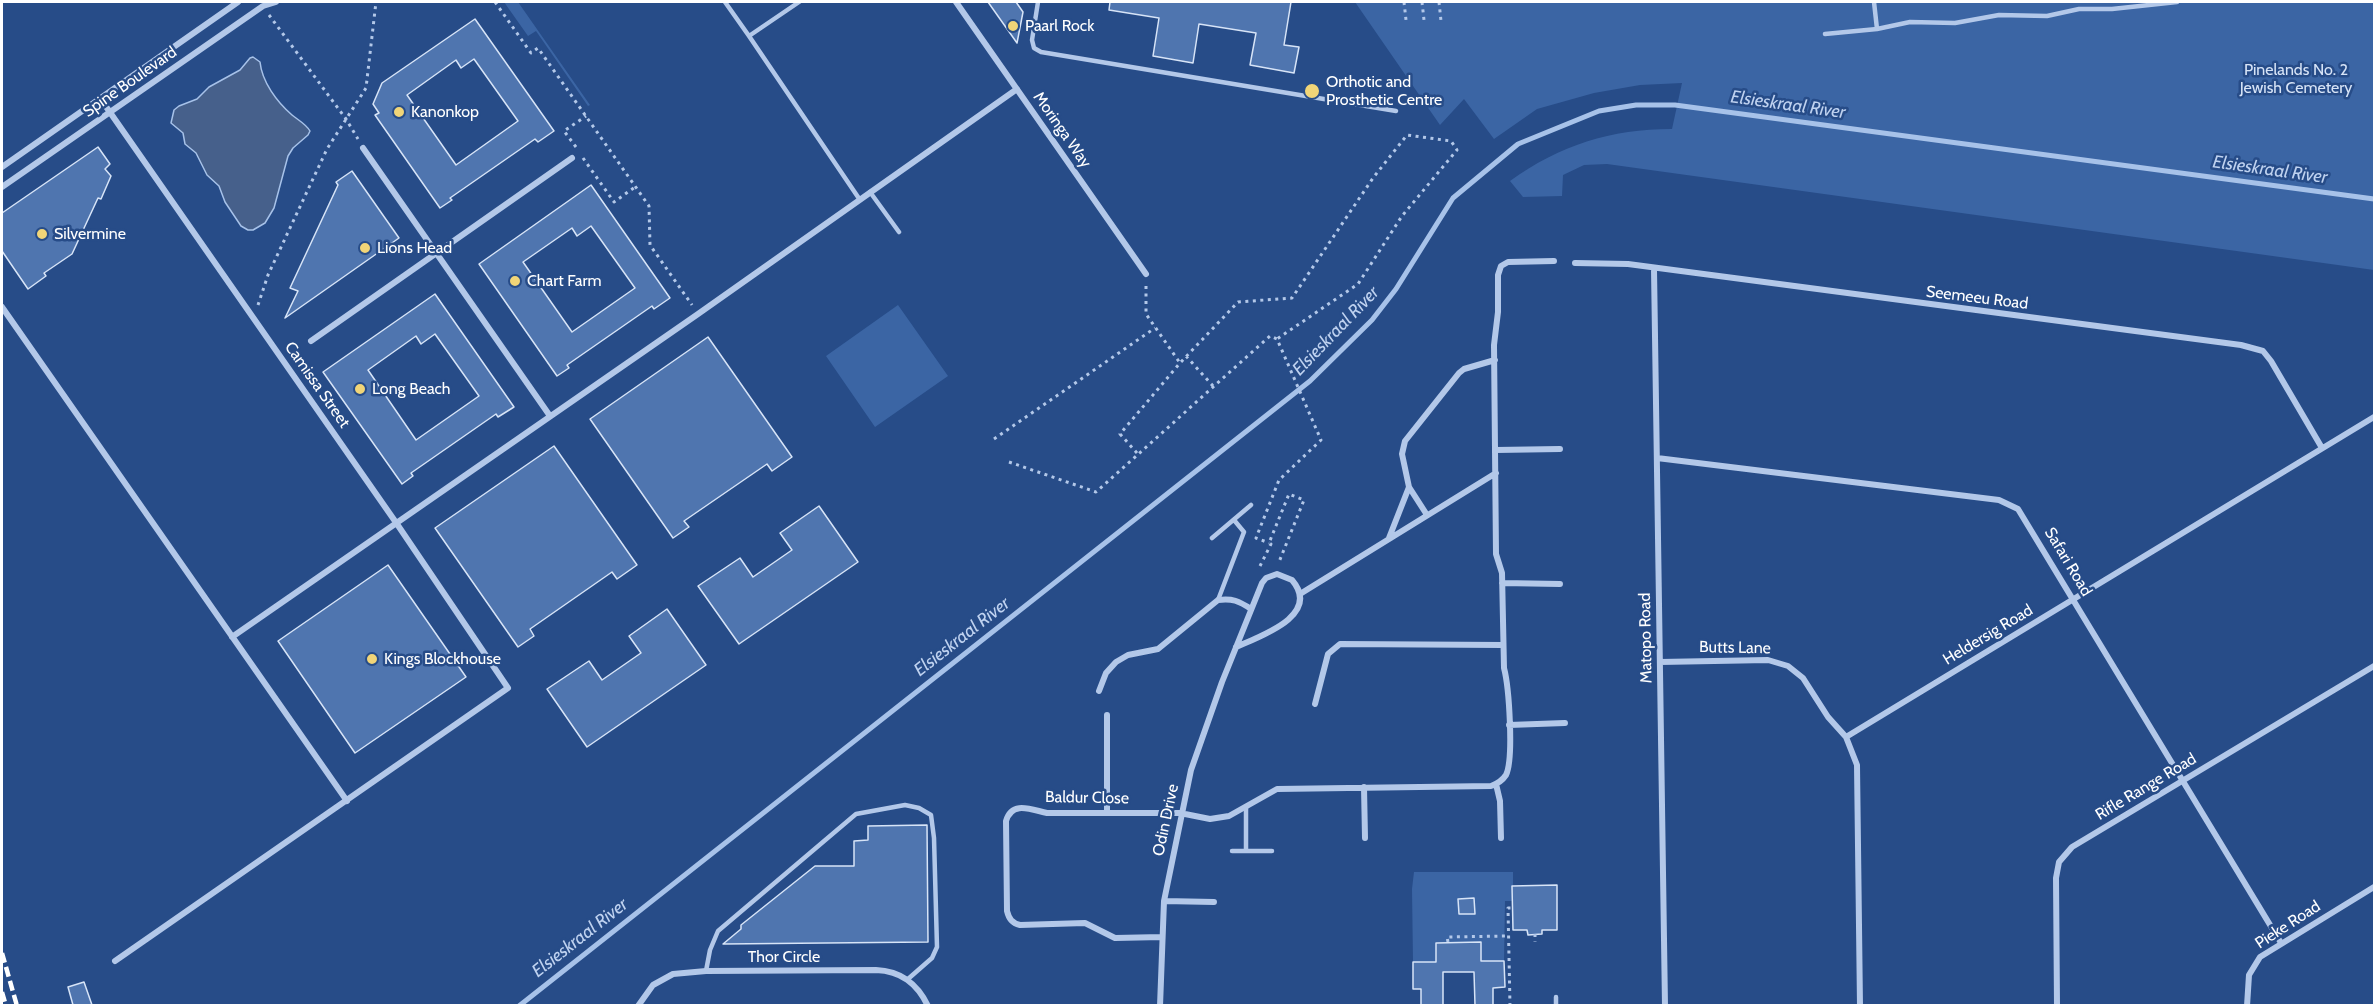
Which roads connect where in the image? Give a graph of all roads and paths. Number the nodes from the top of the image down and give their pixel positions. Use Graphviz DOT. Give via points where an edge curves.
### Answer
graph roads {
  1 [pos="238,2"];
  2 [pos="276,2"];
  3 [pos="376,2"];
  4 [pos="495,2"];
  5 [pos="725,2"];
  6 [pos="799,2"];
  7 [pos="956,2"];
  8 [pos="1038,2"];
  9 [pos="1404,2"];
  10 [pos="1422,2"];
  11 [pos="1438,2"];
  12 [pos="1874,2"];
  13 [pos="2177,2"];
  14 [pos="263,6"];
  15 [pos="1406,20"];
  16 [pos="1424,20"];
  17 [pos="1441,21"];
  18 [pos="1877,29"];
  19 [pos="1825,34"];
  20 [pos="749,36"];
  21 [pos="1017,89"];
  22 [pos="100,98"];
  23 [pos="1396,111"];
  24 [pos="110,112"];
  25 [pos="586,116"];
  26 [pos="346,119"];
  27 [pos="363,148"];
  28 [pos="572,158"];
  29 [pos="2,167"];
  30 [pos="2,187"];
  31 [pos="635,187"];
  32 [pos="870,192"];
  33 [pos="860,200"];
  34 [pos="899,232"];
  35 [pos="436,253"];
  36 [pos="1554,261"];
  37 [pos="1575,263"];
  38 [pos="1654,269"];
  39 [pos="1146,274"];
  40 [pos="2,307"];
  41 [pos="698,314"];
  42 [pos="254,318"];
  43 [pos="1155,327"];
  44 [pos="311,341"];
  45 [pos="1278,341"];
  46 [pos="1186,356"];
  47 [pos="1495,360"];
  48 [pos="1180,363"];
  49 [pos="1213,386"];
  50 [pos="550,416"];
  51 [pos="2374,417"];
  52 [pos="994,439"];
  53 [pos="2322,448"];
  54 [pos="1560,449"];
  55 [pos="1496,450"];
  56 [pos="1137,453"];
  57 [pos="1657,458"];
  58 [pos="1010,462"];
  59 [pos="1496,473"];
  60 [pos="1409,487"];
  61 [pos="1251,505"];
  62 [pos="1427,514"];
  63 [pos="1234,520"];
  64 [pos="397,524"];
  65 [pos="1212,538"];
  66 [pos="1389,538"];
  67 [pos="1269,543"];
  68 [pos="1279,561"];
  69 [pos="1260,566"];
  70 [pos="1502,584"];
  71 [pos="1560,584"];
  72 [pos="1300,594"];
  73 [pos="2074,599"];
  74 [pos="1218,600"];
  75 [pos="1251,609"];
  76 [pos="232,637"];
  77 [pos="1503,645"];
  78 [pos="1236,647"];
  79 [pos="1660,662"];
  80 [pos="2374,666"];
  81 [pos="1098,691"];
  82 [pos="1315,704"];
  83 [pos="1107,715"];
  84 [pos="1565,723"];
  85 [pos="1509,724"];
  86 [pos="1846,737"];
  87 [pos="2184,780"];
  88 [pos="1496,784"];
  89 [pos="1364,787"];
  90 [pos="347,801"];
  91 [pos="1246,807"];
  92 [pos="1107,813"];
  93 [pos="1180,813"];
  94 [pos="1365,838"];
  95 [pos="1501,838"];
  96 [pos="1232,851"];
  97 [pos="1246,851"];
  98 [pos="1272,851"];
  99 [pos="2374,887"];
  100 [pos="1164,901"];
  101 [pos="1214,902"];
  102 [pos="1511,908"];
  103 [pos="1535,934"];
  104 [pos="1469,936"];
  105 [pos="1509,936"];
  106 [pos="1162,937"];
  107 [pos="1448,942"];
  108 [pos="1469,942"];
  109 [pos="1535,942"];
  110 [pos="2281,943"];
  111 [pos="115,961"];
  112 [pos="706,971"];
  113 [pos="908,979"];
  114 [pos="1556,997"];
  115 [pos="638,1005"];
  116 [pos="928,1005"];
  117 [pos="1161,1005"];
  118 [pos="1510,1005"];
  119 [pos="1556,1005"];
  120 [pos="1665,1005"];
  121 [pos="1860,1005"];
  122 [pos="2057,1005"];
  123 [pos="2247,1005"];
  1 -- 22 [label="street, Spine Boulevard"];
  2 -- 14 [label="street, Spine Boulevard"];
  3 -- 26 [label="path" via="366,88"];
  4 -- 25 [label="path" via="531,53 538,48"];
  5 -- 20 [label="lane"];
  6 -- 20 [label="lane"];
  7 -- 21 [label="street, Moringa Way"];
  8 -- 23 [label="lane" via="1032,40 1034,48 1041,52"];
  9 -- 15 [label="path"];
  10 -- 16 [label="path"];
  11 -- 17 [label="path"];
  12 -- 18 [label="lane"];
  13 -- 18 [label="lane" via="2079,9 2048,16 1999,15 1955,23 1922,21"];
  14 -- 24 [label="street, Spine Boulevard"];
  14 -- 26 [label="path"];
  18 -- 19 [label="lane"];
  20 -- 33 [label="lane"];
  21 -- 32 [label="street"];
  21 -- 39 [label="street, Moringa Way"];
  22 -- 24 [label="street, Camissa Street"];
  22 -- 29 [label="street, Spine Boulevard"];
  24 -- 30 [label="street, Spine Boulevard"];
  24 -- 42 [label="street, Camissa Street"];
  25 -- 31 [label="path"];
  25 -- 31 [label="path" via="564,131 614,202"];
  26 -- 27 [label="path"];
  26 -- 42 [label="path" via="327,149 268,275"];
  27 -- 35 [label="street"];
  28 -- 35 [label="street"];
  31 -- 41 [label="path" via="649,206 650,245"];
  32 -- 33 [label="street"];
  32 -- 34 [label="lane"];
  33 -- 41 [label="street"];
  35 -- 44 [label="street"];
  35 -- 50 [label="street"];
  36 -- 47 [label="street" via="1511,261 1501,266"];
  37 -- 38 [label="street, Seemeeu Road" via="1628,264"];
  38 -- 53 [label="street, Seemeeu Road" via="2241,345 2263,351 2271,361"];
  38 -- 57 [label="street, Matopo Road"];
  39 -- 43 [label="path" via="1146,314"];
  40 -- 76 [label="street"];
  41 -- 50 [label="street"];
  42 -- 64 [label="street, Camissa Street"];
  43 -- 48 [label="path"];
  43 -- 52 [label="path"];
  45 -- 46 [label="path" via="1358,284 1402,216 1456,150 1451,141 1407,135 1292,298 1238,302"];
  45 -- 49 [label="path" via="1270,336"];
  45 -- 67 [label="path" via="1321,440 1279,480 1256,538"];
  46 -- 48 [label="path"];
  46 -- 49 [label="path"];
  47 -- 55 [label="street"];
  47 -- 60 [label="street" via="1464,369 1408,435 1402,454"];
  48 -- 56 [label="path" via="1120,434"];
  49 -- 56 [label="path"];
  50 -- 64 [label="street"];
  51 -- 53 [label="street, Heldersig Road"];
  53 -- 73 [label="street, Heldersig Road"];
  54 -- 55 [label="street"];
  55 -- 59 [label="street"];
  56 -- 58 [label="path" via="1096,492"];
  57 -- 73 [label="street, Safari Road" via="2006,502 2023,514"];
  57 -- 79 [label="street, Matopo Road"];
  59 -- 62 [label="street"];
  59 -- 70 [label="street" via="1496,554"];
  60 -- 62 [label="street"];
  60 -- 66 [label="street"];
  61 -- 63 [label="lane"];
  62 -- 66 [label="street"];
  63 -- 65 [label="lane"];
  63 -- 74 [label="lane" via="1244,532"];
  64 -- 76 [label="street"];
  64 -- 90 [label="street, Camissa Street" via="508,688"];
  66 -- 72 [label="street"];
  67 -- 68 [label="path" via="1289,494 1304,500"];
  67 -- 69 [label="path"];
  70 -- 71 [label="street"];
  70 -- 77 [label="street"];
  72 -- 75 [label="street, Odin Drive" via="1288,576 1273,575 1262,583"];
  72 -- 78 [label="street" via="1300,604 1290,618"];
  73 -- 86 [label="street, Heldersig Road"];
  73 -- 87 [label="street, Safari Road"];
  74 -- 75 [label="street" via="1228,598"];
  74 -- 81 [label="street" via="1158,649 1128,655 1116,662"];
  75 -- 78 [label="street, Odin Drive"];
  76 -- 90 [label="street"];
  77 -- 82 [label="street" via="1340,644 1328,654"];
  77 -- 85 [label="street"];
  78 -- 93 [label="street, Odin Drive" via="1204,730"];
  79 -- 86 [label="street, Butts Lane" via="1768,660 1788,666 1803,678"];
  79 -- 120 [label="street, Matopo Road"];
  80 -- 87 [label="street, Rifle Range Road"];
  83 -- 92 [label="street"];
  84 -- 85 [label="street"];
  85 -- 88 [label="street" via="1507,771"];
  86 -- 121 [label="street" via="1857,765"];
  87 -- 110 [label="street, Safari Road"];
  87 -- 122 [label="street, Rifle Range Road" via="2072,847 2060,862 2055,890"];
  88 -- 89 [label="street, Baldur Close"];
  88 -- 95 [label="street"];
  89 -- 91 [label="street, Baldur Close" via="1277,789"];
  89 -- 94 [label="street"];
  90 -- 111 [label="street"];
  91 -- 93 [label="street, Baldur Close" via="1229,816 1210,819"];
  91 -- 97 [label="lane"];
  92 -- 93 [label="street, Baldur Close"];
  92 -- 106 [label="street, Baldur Close" via="1012,809 1006,821 1009,918 1020,925 1086,923 1115,938"];
  93 -- 100 [label="street, Odin Drive"];
  96 -- 97 [label="lane"];
  97 -- 98 [label="lane"];
  99 -- 110 [label="street, Pieke Road"];
  100 -- 101 [label="street"];
  100 -- 106 [label="street, Odin Drive"];
  102 -- 105 [label="path"];
  103 -- 109 [label="path"];
  104 -- 105 [label="path"];
  104 -- 107 [label="path" via="1448,937"];
  104 -- 108 [label="path"];
  105 -- 118 [label="path"];
  106 -- 117 [label="street, Odin Drive"];
  110 -- 123 [label="street, Pieke Road" via="2255,964 2246,987"];
  112 -- 113 [label="street, Thor Circle" via="876,969"];
  112 -- 113 [label="lane" via="718,931 856,814 905,805 931,815 937,947 932,958"];
  112 -- 115 [label="street, Thor Circle" via="663,978 645,993"];
  113 -- 116 [label="street"];
  114 -- 119 [label="lane"];
}
